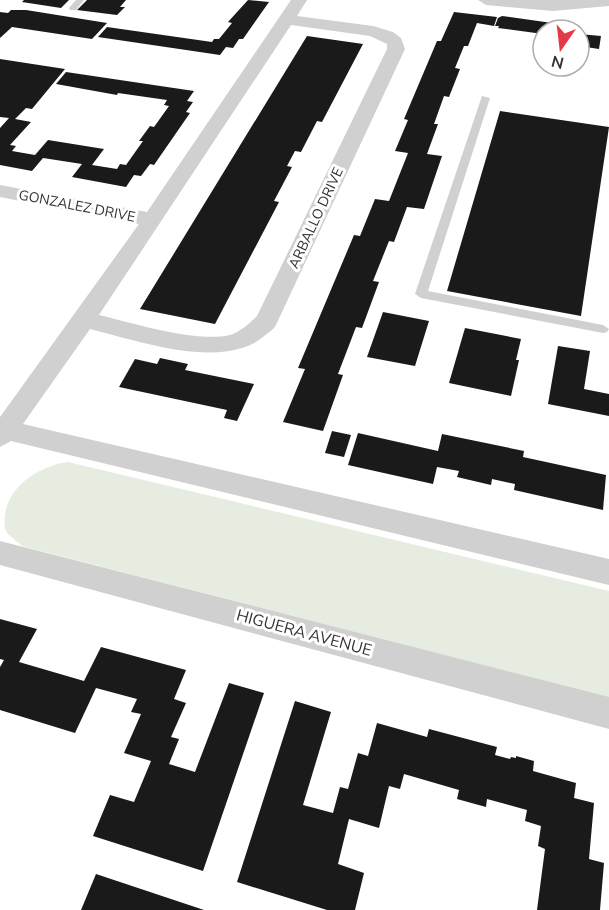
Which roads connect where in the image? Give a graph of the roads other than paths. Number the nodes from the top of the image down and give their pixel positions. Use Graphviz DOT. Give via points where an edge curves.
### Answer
graph roads {
  1 [pos="80,0"];
  2 [pos="299,0"];
  3 [pos="486,0"];
  4 [pos="608,2"];
  5 [pos="73,8"];
  6 [pos="286,20"];
  7 [pos="485,98"];
  8 [pos="0,191"];
  9 [pos="153,220"];
  10 [pos="84,320"];
  11 [pos="603,329"];
  12 [pos="2,434"];
  13 [pos="0,552"];
  14 [pos="609,572"];
  15 [pos="609,713"];
  1 -- 5 [label="lane"];
  2 -- 6 [label="street"];
  3 -- 4 [label="street" via="553,6"];
  6 -- 9 [label="street"];
  6 -- 10 [label="street, ARBALLO DRIVE" via="373,32 387,36 395,42 396,49 267,321 233,342 208,345"];
  7 -- 11 [label="lane" via="421,294"];
  8 -- 9 [label="street, GONZALEZ DRIVE"];
  9 -- 10 [label="street"];
  10 -- 12 [label="street"];
  12 -- 14 [label="street"];
  13 -- 15 [label="street, HIGUERA AVENUE"];
}
